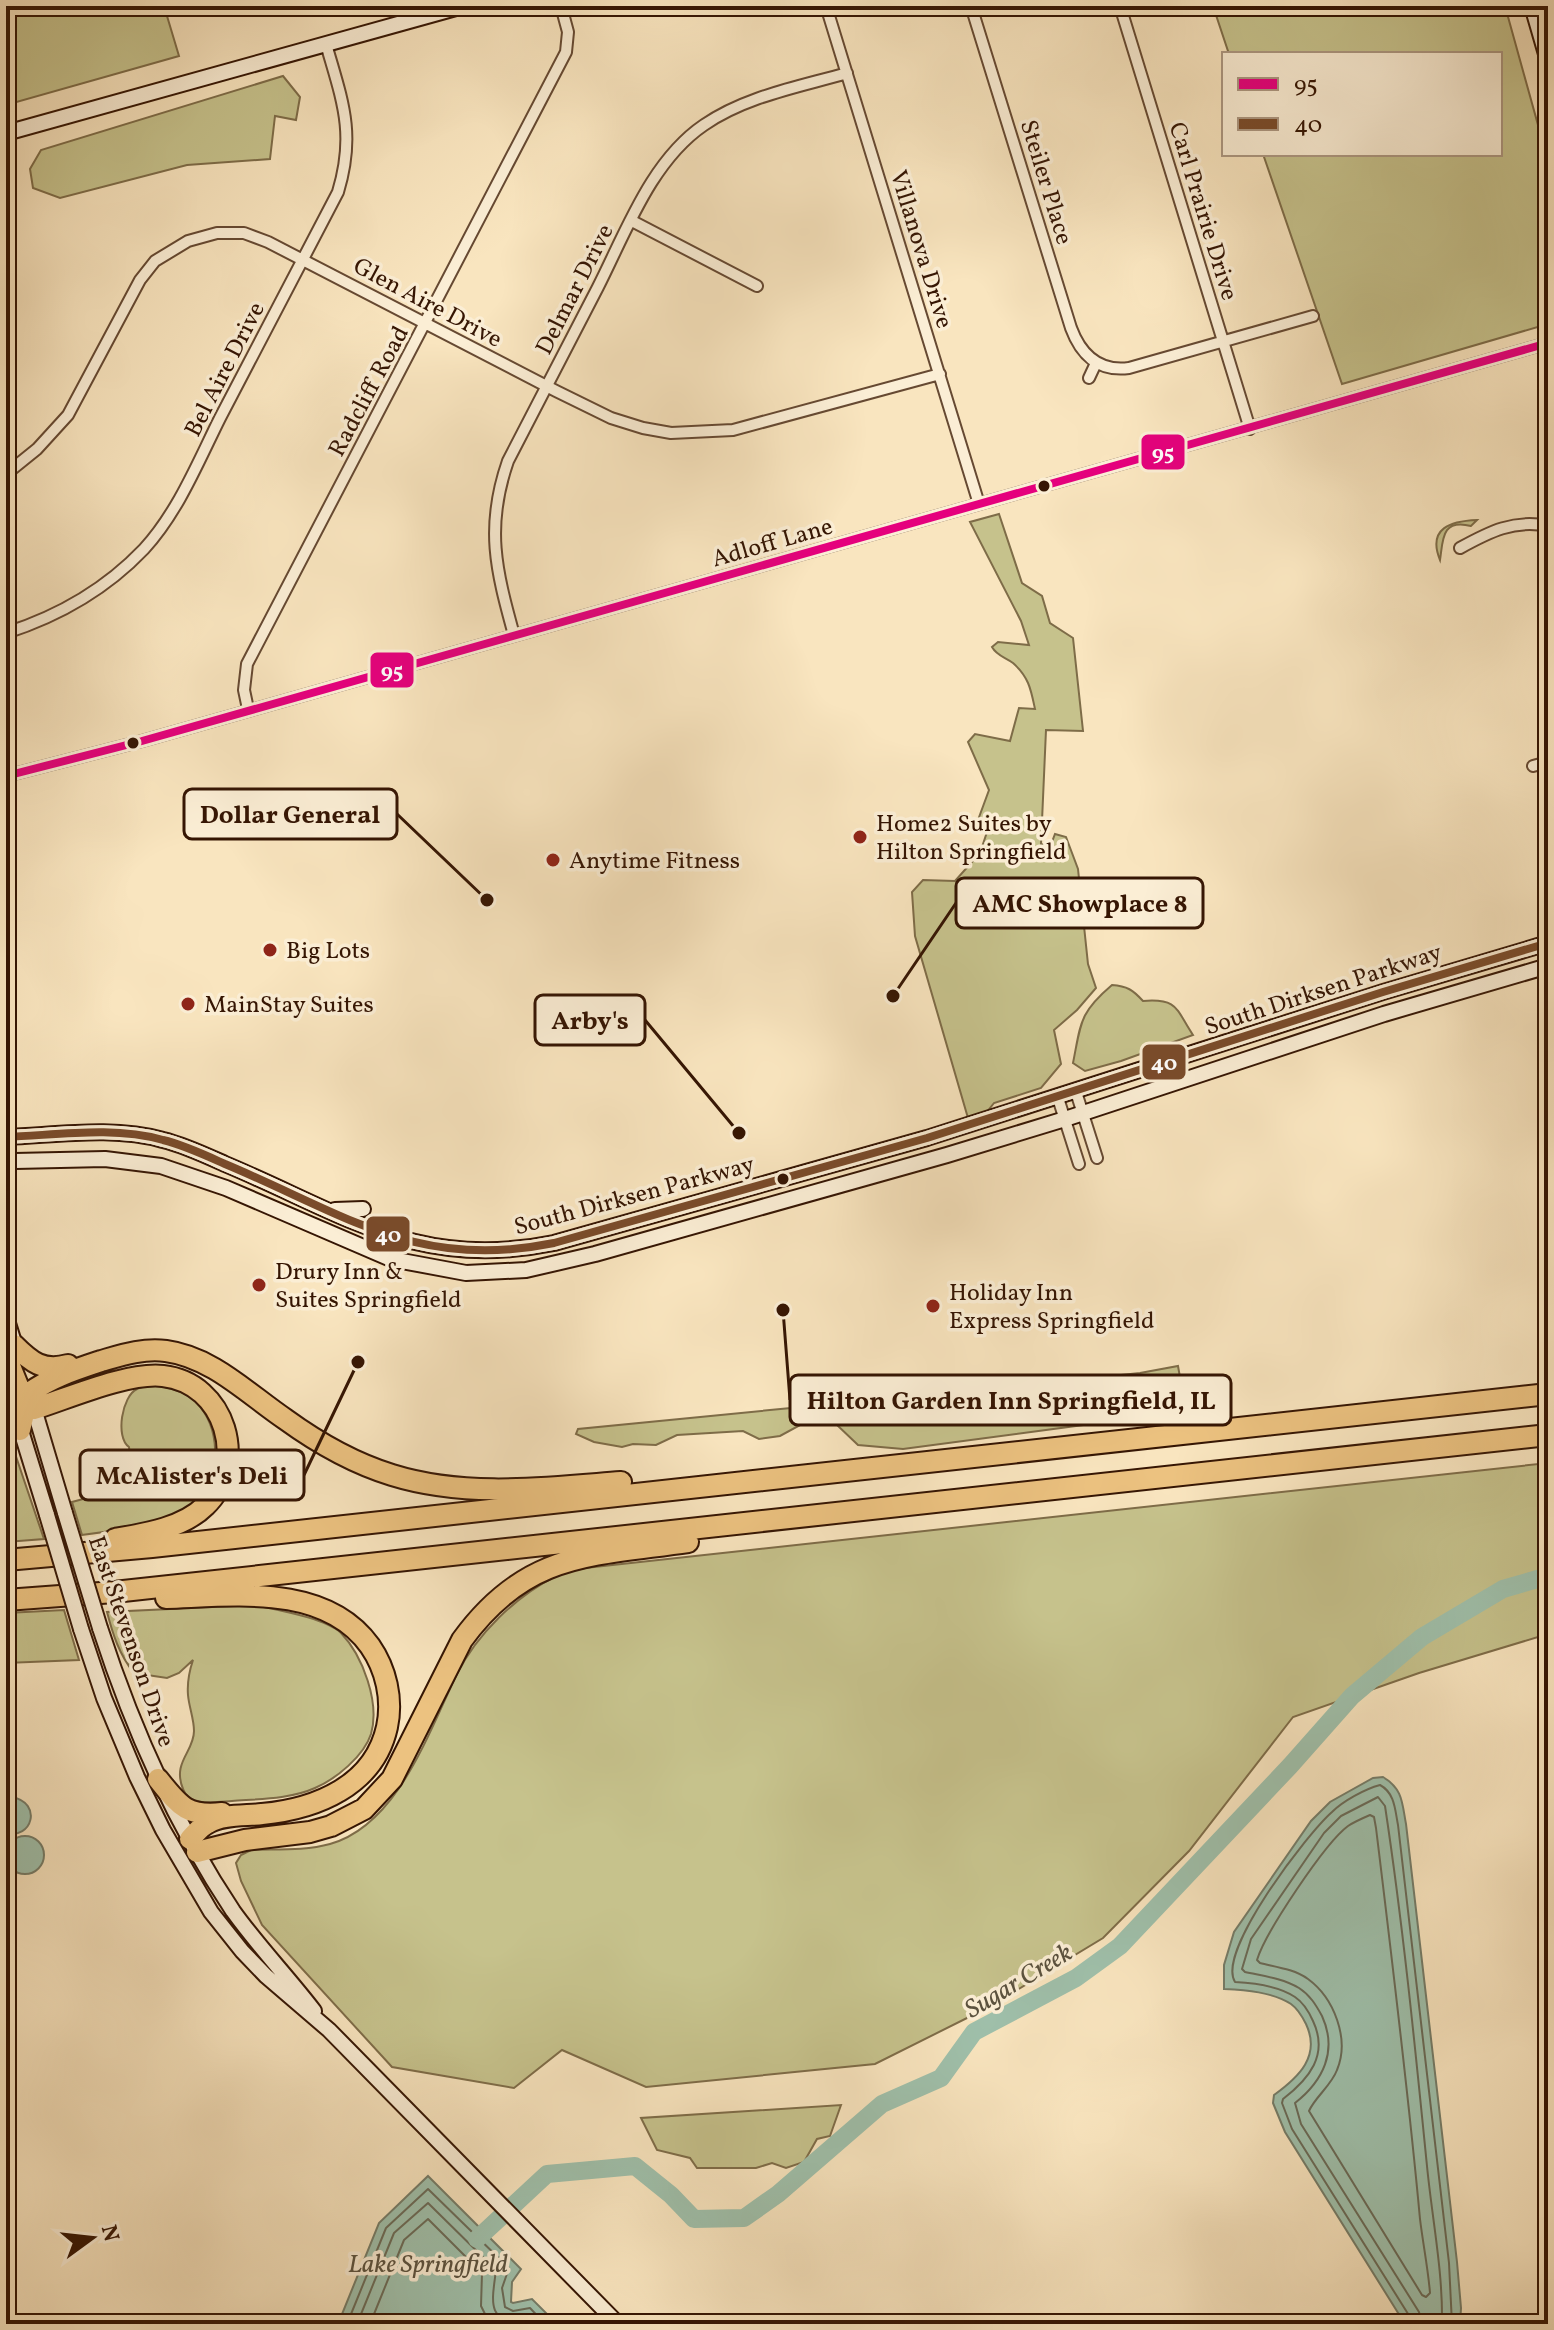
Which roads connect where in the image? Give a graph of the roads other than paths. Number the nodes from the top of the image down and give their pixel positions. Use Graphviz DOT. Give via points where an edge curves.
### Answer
graph roads {
  1 [pos="463,6"];
  2 [pos="561,6"];
  3 [pos="826,6"];
  4 [pos="971,6"];
  5 [pos="1120,6"];
  6 [pos="1532,6"];
  7 [pos="326,44"];
  8 [pos="1548,61"];
  9 [pos="847,73"];
  10 [pos="6,133"];
  11 [pos="632,221"];
  12 [pos="302,259"];
  13 [pos="757,286"];
  14 [pos="1313,316"];
  15 [pos="426,323"];
  16 [pos="1224,341"];
  17 [pos="1548,343"];
  18 [pos="1096,363"];
  19 [pos="940,374"];
  20 [pos="1089,378"];
  21 [pos="546,386"];
  22 [pos="1250,429"];
  23 [pos="6,474"];
  24 [pos="979,504"];
  25 [pos="1548,526"];
  26 [pos="1460,548"];
  27 [pos="6,633"];
  28 [pos="514,635"];
  29 [pos="248,709"];
  30 [pos="1548,762"];
  31 [pos="1533,766"];
  32 [pos="6,776"];
  33 [pos="1548,943"];
  34 [pos="1548,966"];
  35 [pos="1076,1092"];
  36 [pos="1058,1098"];
  37 [pos="1082,1113"];
  38 [pos="1065,1119"];
  39 [pos="6,1129"];
  40 [pos="103,1131"];
  41 [pos="6,1137"];
  42 [pos="1097,1158"];
  43 [pos="9,1161"];
  44 [pos="1079,1164"];
  45 [pos="327,1209"];
  46 [pos="363,1209"];
  47 [pos="6,1317"];
  48 [pos="10,1350"];
  49 [pos="218,1370"];
  50 [pos="6,1382"];
  51 [pos="1548,1394"];
  52 [pos="30,1402"];
  53 [pos="20,1430"];
  54 [pos="1548,1435"];
  55 [pos="797,1476"];
  56 [pos="873,1508"];
  57 [pos="6,1551"];
  58 [pos="6,1560"];
  59 [pos="6,1600"];
  60 [pos="6,1606"];
  61 [pos="158,1779"];
  62 [pos="306,1806"];
  63 [pos="188,1848"];
  64 [pos="329,2030"];
  65 [pos="618,2324"];
  1 -- 7 [label="main road"];
  2 -- 15 [label="street, Radcliff Road" via="569,41 566,52"];
  3 -- 9 [label="street, Villanova Drive"];
  4 -- 18 [label="street, Steiler Place" via="1071,328 1079,348"];
  5 -- 16 [label="street, Carl Prairie Drive"];
  6 -- 8 [label="main road"];
  7 -- 10 [label="main road"];
  7 -- 12 [label="street, Bel Aire Drive" via="343,102 345,170"];
  9 -- 11 [label="street, Delmar Drive" via="740,104 701,127 664,166"];
  9 -- 19 [label="street, Villanova Drive"];
  11 -- 13 [label="street"];
  11 -- 21 [label="street, Delmar Drive"];
  12 -- 15 [label="street, Glen Aire Drive"];
  12 -- 23 [label="street, Glen Aire Drive" via="233,232 198,237 167,252 140,280 68,415"];
  12 -- 27 [label="street, Bel Aire Drive" via="169,516 146,547 76,604"];
  14 -- 16 [label="street"];
  15 -- 21 [label="street, Glen Aire Drive"];
  15 -- 29 [label="street, Radcliff Road" via="247,664"];
  16 -- 18 [label="street" via="1129,368"];
  16 -- 22 [label="street, Carl Prairie Drive"];
  17 -- 22 [label="street, Adloff Lane"];
  18 -- 20 [label="street"];
  19 -- 21 [label="street, Glen Aire Drive" via="733,430 702,433 643,428"];
  19 -- 24 [label="street, Villanova Drive"];
  21 -- 28 [label="street, Delmar Drive" via="508,461 495,507 494,554"];
  22 -- 24 [label="street, Adloff Lane"];
  24 -- 28 [label="street, Adloff Lane"];
  25 -- 26 [label="street" via="1505,526"];
  28 -- 29 [label="street, Adloff Lane"];
  29 -- 32 [label="street, Adloff Lane"];
  30 -- 31 [label="street"];
  33 -- 35 [label="main road, South Dirksen Parkway"];
  34 -- 37 [label="main road, South Dirksen Parkway"];
  35 -- 36 [label="main road, South Dirksen Parkway"];
  35 -- 37 [label="street"];
  36 -- 38 [label="street"];
  36 -- 45 [label="main road, South Dirksen Parkway" via="529,1248 472,1252 423,1246"];
  37 -- 38 [label="main road, South Dirksen Parkway"];
  37 -- 42 [label="street"];
  38 -- 43 [label="main road, South Dirksen Parkway" via="559,1264 499,1272 443,1270 391,1259 161,1166 105,1159"];
  38 -- 44 [label="street"];
  39 -- 40 [label="main road" via="77,1126"];
  40 -- 41 [label="main road, South Dirksen Parkway"];
  40 -- 45 [label="main road, South Dirksen Parkway" via="165,1140"];
  45 -- 46 [label="main road"];
  47 -- 48 [label="main road"];
  48 -- 49 [label="highway" via="34,1364 57,1368 133,1346 155,1345 185,1350"];
  48 -- 52 [label="highway"];
  49 -- 52 [label="highway" via="178,1353 144,1350 59,1374"];
  49 -- 55 [label="highway" via="334,1451 374,1469 452,1488"];
  50 -- 53 [label="main road, East Stevenson Drive"];
  51 -- 55 [label="highway"];
  52 -- 53 [label="highway"];
  52 -- 57 [label="highway" via="139,1376 174,1378 193,1386 218,1412 228,1438 228,1463 213,1498 182,1521 120,1538"];
  52 -- 61 [label="main road, East Stevenson Drive, bridge" via="100,1628"];
  53 -- 63 [label="main road, East Stevenson Drive, bridge" via="104,1698 137,1777"];
  54 -- 56 [label="highway"];
  55 -- 58 [label="highway"];
  56 -- 59 [label="highway"];
  56 -- 63 [label="highway" via="687,1543 580,1556 545,1568 477,1619 392,1779 364,1809 310,1832"];
  60 -- 62 [label="highway" via="249,1597 302,1602 345,1621 364,1638 385,1676 386,1731 378,1752 356,1780"];
  61 -- 62 [label="highway" via="179,1805 193,1812"];
  61 -- 63 [label="main road, East Stevenson Drive"];
  62 -- 63 [label="highway" via="219,1818 208,1822"];
  63 -- 64 [label="main road, East Stevenson Drive"];
  63 -- 64 [label="main road, East Stevenson Drive" via="211,1912 242,1951"];
  64 -- 65 [label="main road, East Stevenson Drive"];
}
